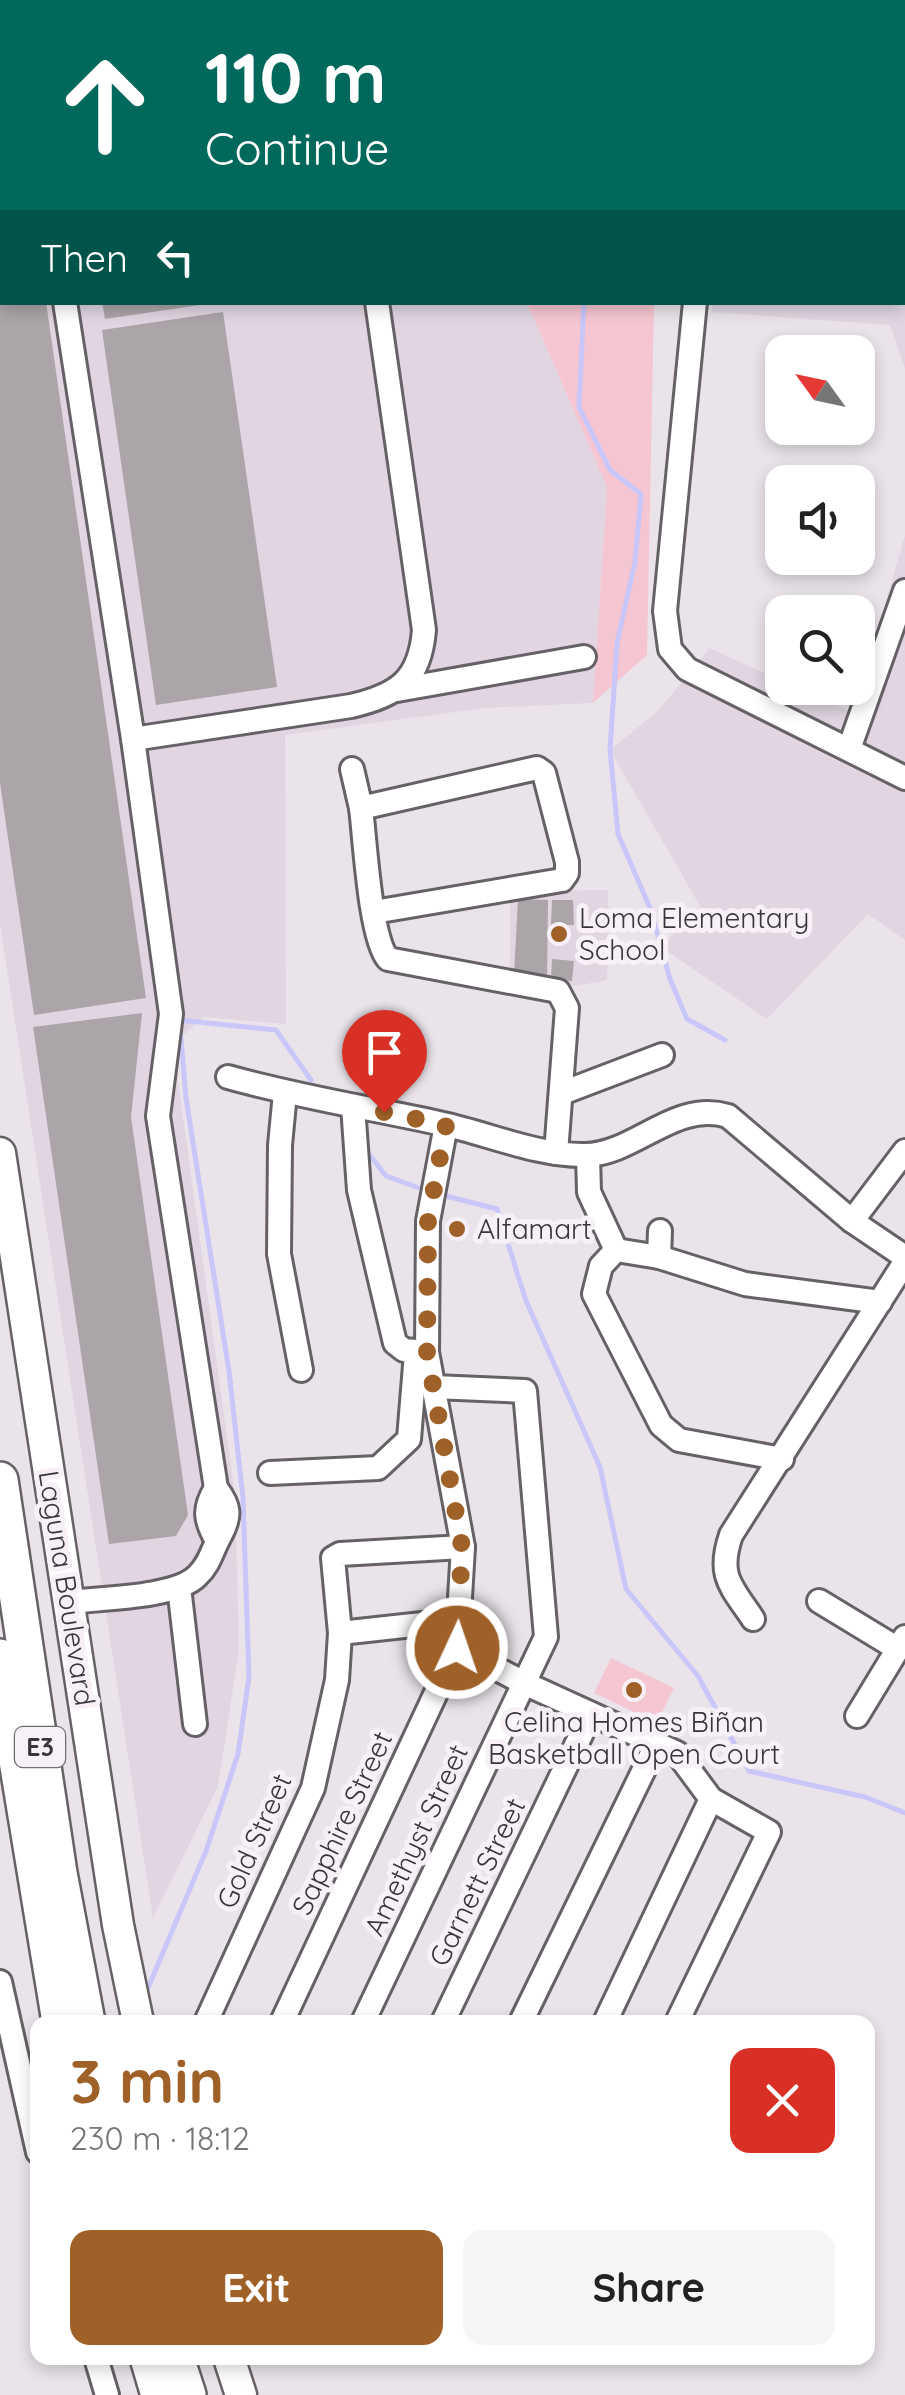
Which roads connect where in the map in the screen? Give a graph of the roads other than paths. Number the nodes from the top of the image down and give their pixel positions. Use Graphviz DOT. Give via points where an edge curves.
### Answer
graph roads {
  1 [pos="65,305"];
  2 [pos="377,305"];
  3 [pos="695,305"];
  4 [pos="905,591"];
  5 [pos="584,657"];
  6 [pos="397,690"];
  7 [pos="133,739"];
  8 [pos="849,750"];
  9 [pos="352,769"];
  10 [pos="905,778"];
  11 [pos="360,808"];
  12 [pos="374,912"];
  13 [pos="662,1055"];
  14 [pos="228,1077"];
  15 [pos="562,1093"];
  16 [pos="285,1094"];
  17 [pos="353,1106"];
  18 [pos="446,1125"];
  19 [pos="905,1151"];
  20 [pos="556,1153"];
  21 [pos="0,1154"];
  22 [pos="588,1156"];
  23 [pos="852,1221"];
  24 [pos="660,1232"];
  25 [pos="616,1250"];
  26 [pos="660,1258"];
  27 [pos="905,1260"];
  28 [pos="880,1302"];
  29 [pos="427,1366"];
  30 [pos="301,1370"];
  31 [pos="782,1459"];
  32 [pos="270,1472"];
  33 [pos="0,1480"];
  34 [pos="462,1547"];
  35 [pos="179,1587"];
  36 [pos="819,1600"];
  37 [pos="68,1602"];
  38 [pos="459,1620"];
  39 [pos="753,1620"];
  40 [pos="340,1634"];
  41 [pos="901,1643"];
  42 [pos="457,1648"];
  43 [pos="0,1657"];
  44 [pos="524,1683"];
  45 [pos="591,1714"];
  46 [pos="856,1716"];
  47 [pos="195,1724"];
  48 [pos="656,1744"];
  49 [pos="711,1798"];
  50 [pos="0,1982"];
  51 [pos="59,2015"];
  52 [pos="85,2015"];
  53 [pos="137,2015"];
  54 [pos="209,2015"];
  55 [pos="285,2015"];
  56 [pos="366,2015"];
  57 [pos="447,2015"];
  58 [pos="524,2015"];
  59 [pos="608,2015"];
  60 [pos="680,2015"];
  61 [pos="30,2116"];
  62 [pos="98,2365"];
  63 [pos="150,2365"];
  64 [pos="178,2365"];
  65 [pos="231,2365"];
  66 [pos="107,2395"];
  67 [pos="159,2395"];
  68 [pos="188,2395"];
  69 [pos="241,2395"];
  1 -- 7 [label="street"];
  2 -- 6 [label="street" via="424,630 412,674"];
  3 -- 8 [label="street" via="666,596 670,649 687,668"];
  4 -- 8 [label="street"];
  5 -- 6 [label="street"];
  6 -- 7 [label="street" via="351,706"];
  7 -- 35 [label="street" via="170,1014 158,1116 216,1488 206,1504 214,1553 200,1574"];
  8 -- 10 [label="street"];
  9 -- 11 [label="street"];
  11 -- 12 [label="street"];
  11 -- 12 [label="street" via="537,768 548,780 568,862 562,880"];
  12 -- 15 [label="street" via="388,959 558,992 567,1008"];
  13 -- 15 [label="street"];
  14 -- 16 [label="street"];
  15 -- 20 [label="street"];
  16 -- 17 [label="street"];
  16 -- 30 [label="street" via="279,1254"];
  17 -- 18 [label="street"];
  17 -- 29 [label="street" via="358,1190 396,1343"];
  18 -- 20 [label="street"];
  18 -- 29 [label="street" via="428,1221"];
  19 -- 23 [label="street"];
  20 -- 22 [label="street"];
  21 -- 37 [label="main road, Laguna Boulevard"];
  22 -- 23 [label="street" via="674,1118 710,1111 728,1116"];
  22 -- 25 [label="street" via="589,1192"];
  23 -- 27 [label="street"];
  24 -- 26 [label="street"];
  25 -- 26 [label="street"];
  25 -- 31 [label="street" via="601,1266 594,1294 661,1425 678,1440"];
  26 -- 28 [label="street" via="745,1284"];
  27 -- 28 [label="street"];
  28 -- 31 [label="street"];
  29 -- 32 [label="street" via="409,1438 378,1468"];
  29 -- 34 [label="street"];
  29 -- 44 [label="street, Amethyst Street" via="525,1391 546,1637"];
  31 -- 39 [label="street" via="731,1534 724,1556 725,1578"];
  33 -- 52 [label="highway, E3"];
  34 -- 38 [label="street"];
  34 -- 40 [label="street, Gold Street" via="333,1558"];
  35 -- 37 [label="street"];
  35 -- 47 [label="street"];
  36 -- 41 [label="street"];
  37 -- 53 [label="main road, Laguna Boulevard"];
  38 -- 40 [label="street"];
  38 -- 42 [label="street"];
  40 -- 54 [label="street, Gold Street" via="313,1788"];
  41 -- 46 [label="street"];
  42 -- 44 [label="street"];
  42 -- 55 [label="street, Sapphire Street"];
  43 -- 51 [label="highway, E3"];
  44 -- 45 [label="street"];
  44 -- 56 [label="street, Amethyst Street"];
  45 -- 48 [label="street"];
  45 -- 57 [label="street, Garnett Street"];
  48 -- 49 [label="street" via="677,1753"];
  48 -- 58 [label="street"];
  49 -- 59 [label="street"];
  49 -- 60 [label="street" via="769,1832"];
  50 -- 61 [label="street"];
  62 -- 66 [label="street"];
  63 -- 67 [label="highway"];
  64 -- 68 [label="highway"];
  65 -- 69 [label="main road"];
}
